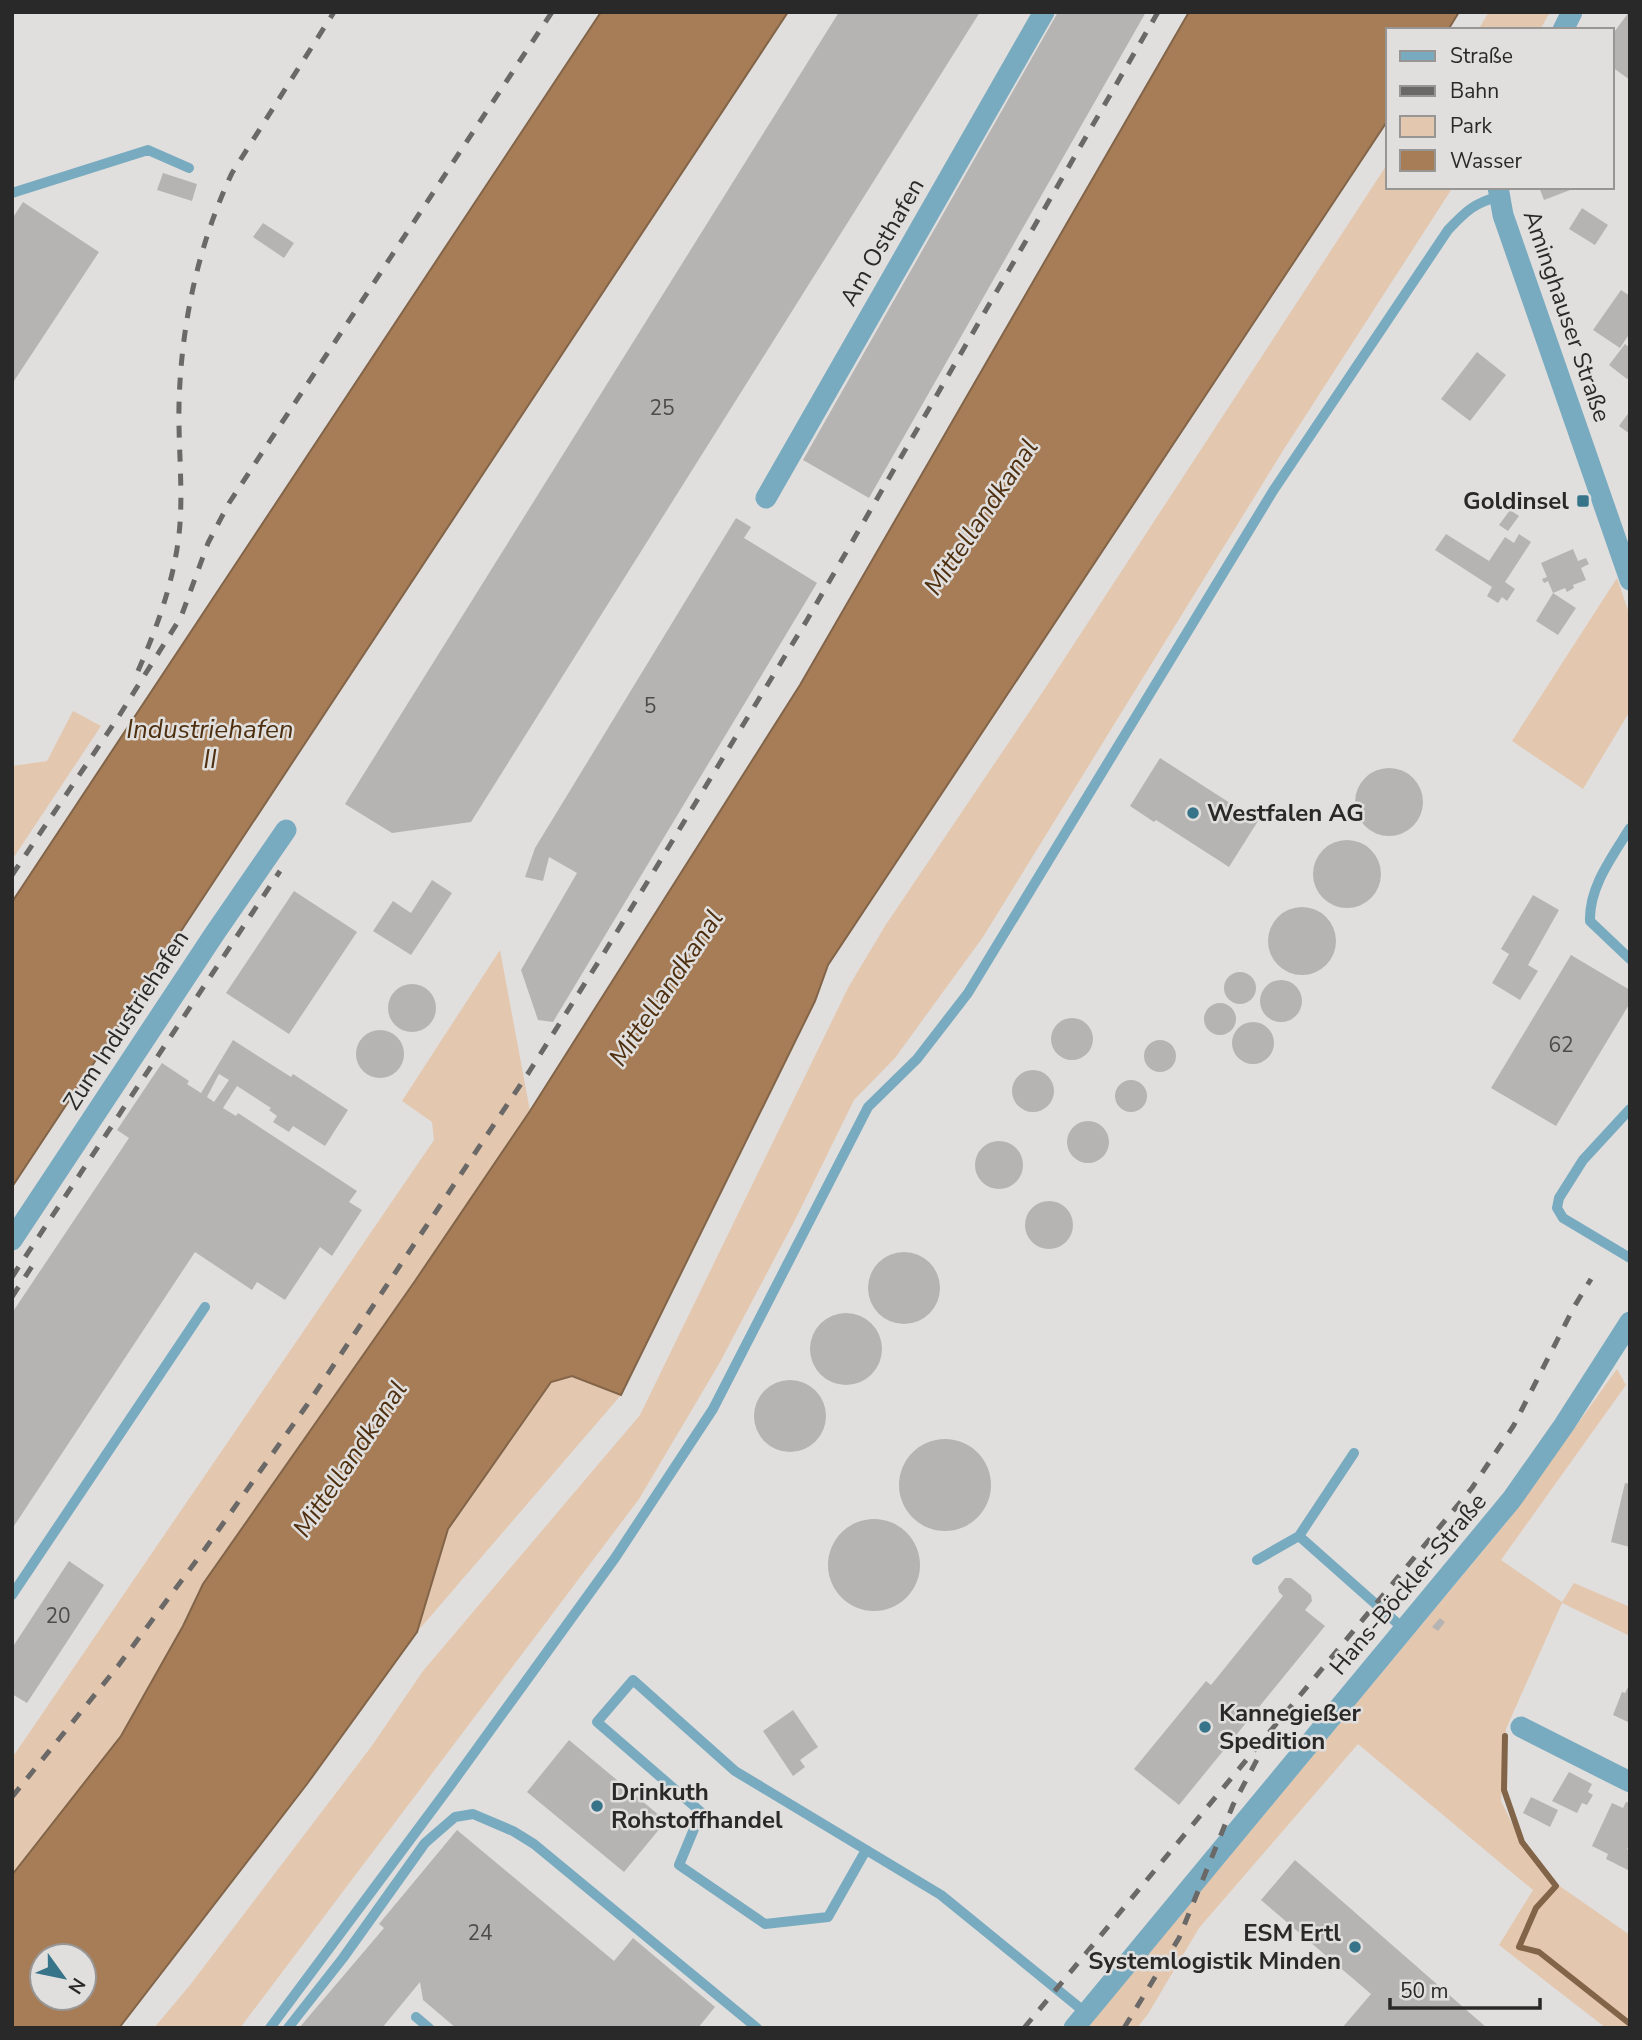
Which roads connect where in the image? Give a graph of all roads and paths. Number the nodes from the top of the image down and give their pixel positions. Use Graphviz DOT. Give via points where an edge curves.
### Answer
graph roads {
  1 [pos="1044,12"];
  2 [pos="1572,12"];
  3 [pos="1564,28"];
  4 [pos="189,168"];
  5 [pos="1499,191"];
  6 [pos="12,192"];
  7 [pos="766,498"];
  8 [pos="1630,580"];
  9 [pos="1630,828"];
  10 [pos="286,830"];
  11 [pos="1630,959"];
  12 [pos="1630,1108"];
  13 [pos="12,1240"];
  14 [pos="1630,1258"];
  15 [pos="205,1307"];
  16 [pos="1630,1322"];
  17 [pos="1354,1453"];
  18 [pos="1299,1536"];
  19 [pos="1257,1560"];
  20 [pos="12,1595"];
  21 [pos="1405,1630"];
  22 [pos="1521,1727"];
  23 [pos="1630,1782"];
  24 [pos="866,1850"];
  25 [pos="416,2017"];
  26 [pos="1080,2020"];
  27 [pos="270,2028"];
  28 [pos="288,2028"];
  29 [pos="429,2028"];
  30 [pos="757,2028"];
  1 -- 7 [label="street, Am Osthafen"];
  2 -- 3 [label="street"];
  4 -- 6 [label="lane" via="148,150"];
  5 -- 8 [label="street, Aminghauser Straße" via="1503,215"];
  5 -- 27 [label="lane" via="1468,208 1448,230 1273,491 968,993 917,1059 868,1107 713,1409 614,1558"];
  9 -- 11 [label="lane" via="1590,905 1590,921"];
  10 -- 13 [label="street, Zum Industriehafen"];
  12 -- 14 [label="lane" via="1583,1160 1557,1208 1563,1218"];
  15 -- 20 [label="lane"];
  16 -- 21 [label="street, Hans-Böckler-Straße" via="1512,1499"];
  17 -- 18 [label="lane"];
  18 -- 19 [label="lane"];
  18 -- 21 [label="lane"];
  21 -- 26 [label="street, Hans-Böckler-Straße"];
  22 -- 23 [label="street"];
  24 -- 24 [label="lane" via="735,1771 634,1680 597,1722 701,1812 678,1865 765,1924 828,1917"];
  24 -- 26 [label="lane" via="941,1895"];
  25 -- 29 [label="lane"];
  28 -- 30 [label="lane" via="425,1843 455,1817 473,1814 534,1844"];
}
